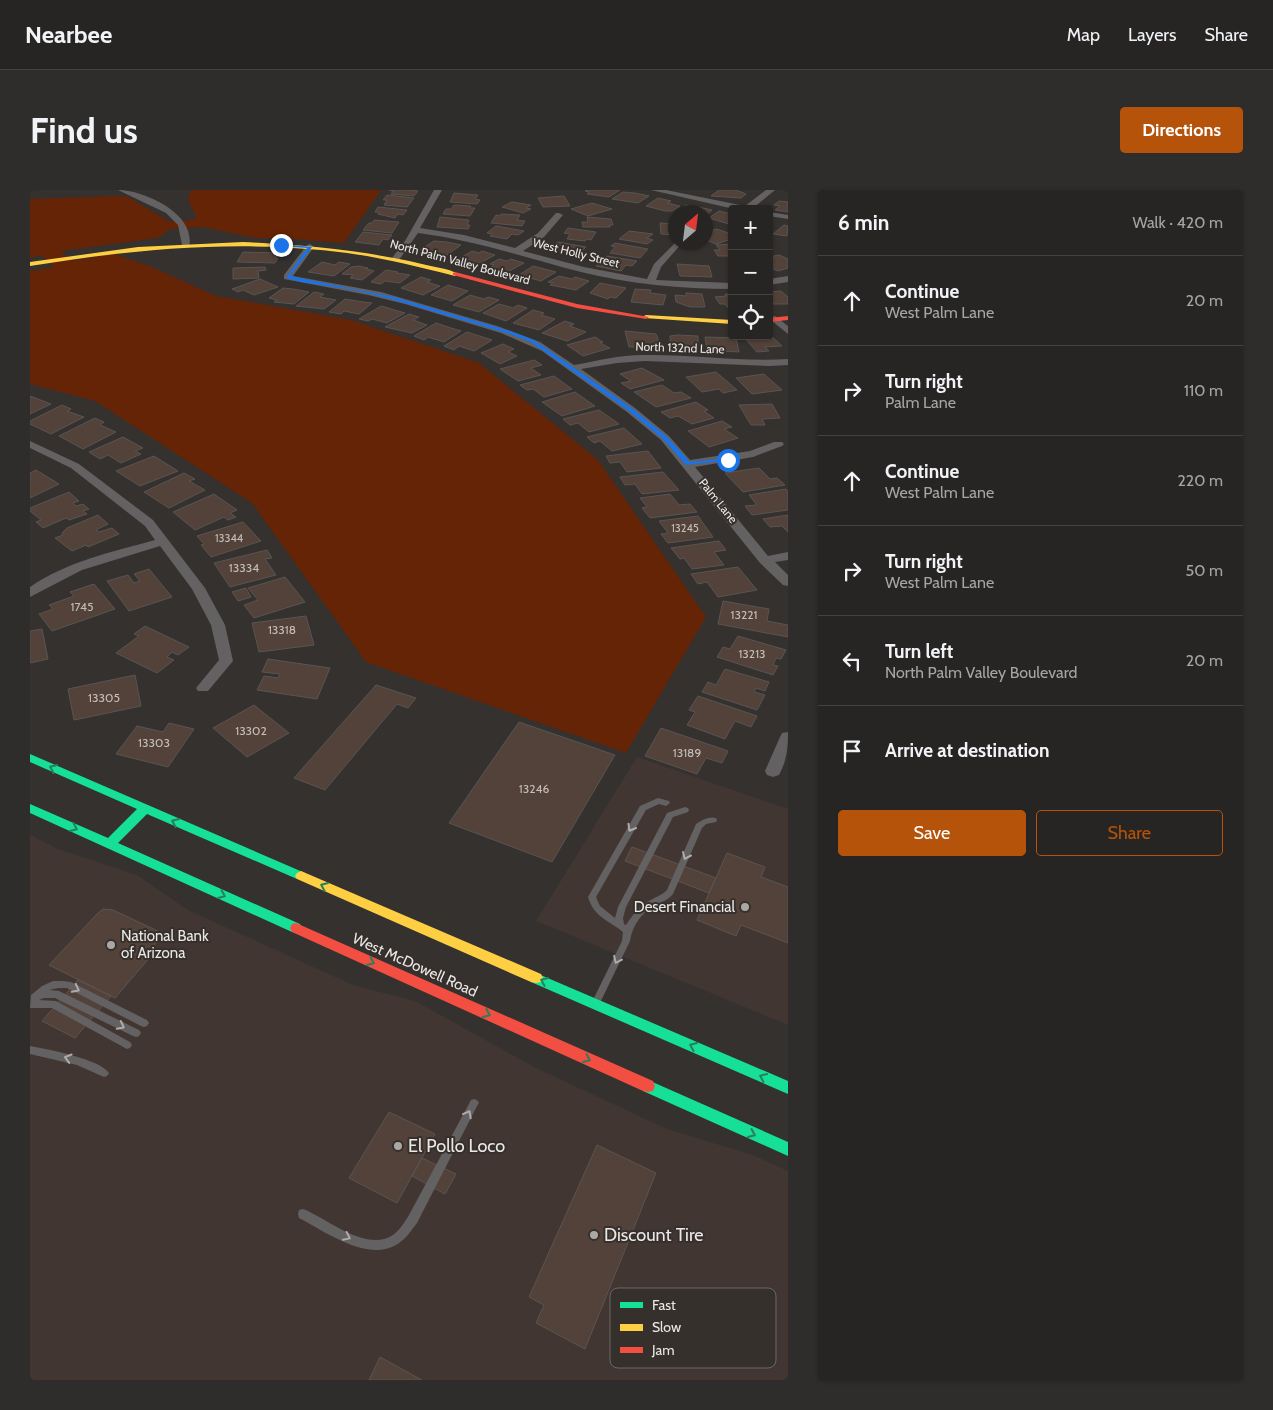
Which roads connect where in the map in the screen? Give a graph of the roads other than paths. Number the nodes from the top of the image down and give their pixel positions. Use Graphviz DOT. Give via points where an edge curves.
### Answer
graph roads {
  1 [pos="122,190"];
  2 [pos="438,190"];
  3 [pos="656,190"];
  4 [pos="771,190"];
  5 [pos="135,192"];
  6 [pos="728,205"];
  7 [pos="752,205"];
  8 [pos="560,214"];
  9 [pos="773,215"];
  10 [pos="788,218"];
  11 [pos="415,230"];
  12 [pos="186,245"];
  13 [pos="310,247"];
  14 [pos="673,250"];
  15 [pos="517,251"];
  16 [pos="396,258"];
  17 [pos="30,264"];
  18 [pos="788,279"];
  19 [pos="773,281"];
  20 [pos="650,283"];
  21 [pos="728,286"];
  22 [pos="788,318"];
  23 [pos="773,319"];
  24 [pos="773,320"];
  25 [pos="728,322"];
  26 [pos="788,331"];
  27 [pos="788,362"];
  28 [pos="572,368"];
  29 [pos="30,444"];
  30 [pos="778,444"];
  31 [pos="688,464"];
  32 [pos="164,541"];
  33 [pos="788,556"];
  34 [pos="765,560"];
  35 [pos="788,582"];
  36 [pos="30,593"];
  37 [pos="203,688"];
  38 [pos="788,737"];
  39 [pos="30,758"];
  40 [pos="773,771"];
  41 [pos="666,803"];
  42 [pos="30,808"];
  43 [pos="145,809"];
  44 [pos="685,810"];
  45 [pos="713,820"];
  46 [pos="110,844"];
  47 [pos="620,924"];
  48 [pos="627,931"];
  49 [pos="31,1001"];
  50 [pos="595,1004"];
  51 [pos="144,1023"];
  52 [pos="136,1033"];
  53 [pos="127,1045"];
  54 [pos="30,1050"];
  55 [pos="104,1073"];
  56 [pos="788,1088"];
  57 [pos="474,1103"];
  58 [pos="788,1149"];
  59 [pos="303,1214"];
  1 -- 5 [label="street"];
  2 -- 11 [label="street"];
  3 -- 6 [label="street"];
  4 -- 7 [label="street"];
  5 -- 12 [label="street" via="169,211 182,224"];
  8 -- 15 [label="street" via="541,235"];
  9 -- 10 [label="street"];
  11 -- 15 [label="street, West Holly Street" via="459,235"];
  11 -- 16 [label="street"];
  12 -- 13 [label="main road, North Palm Valley Boulevard"];
  12 -- 17 [label="main road, North Palm Valley Boulevard" via="117,250"];
  13 -- 16 [label="main road, North Palm Valley Boulevard"];
  13 -- 28 [label="street, Palm Lane" via="287,277 392,298 512,333 532,341"];
  14 -- 20 [label="street" via="656,266"];
  15 -- 20 [label="street, West Holly Street"];
  16 -- 25 [label="main road, North Palm Valley Boulevard" via="586,308"];
  18 -- 19 [label="street"];
  20 -- 21 [label="street, West Holly Street"];
  22 -- 23 [label="main road"];
  24 -- 26 [label="street"];
  27 -- 28 [label="street, North 132nd Lane" via="645,358"];
  28 -- 31 [label="street, Palm Lane" via="665,438"];
  29 -- 32 [label="street" via="75,466 149,523"];
  30 -- 31 [label="street" via="753,454"];
  31 -- 34 [label="street, Palm Lane"];
  32 -- 36 [label="street" via="76,566 46,580"];
  32 -- 37 [label="street" via="198,588 218,626 226,662"];
  33 -- 34 [label="street"];
  34 -- 35 [label="street, Palm Lane"];
  38 -- 40 [label="street"];
  43 -- 39 [label="main road, one-way"];
  41 -- 47 [label="lane, one-way" via="658,801 643,808 592,897 594,906 603,915"];
  42 -- 46 [label="main road, West McDowell Road, one-way"];
  43 -- 46 [label="main road"];
  50 -- 43 [label="main road, one-way"];
  44 -- 47 [label="lane" via="670,815 622,907"];
  45 -- 48 [label="lane, one-way" via="699,826 670,892 637,914"];
  46 -- 58 [label="main road, West McDowell Road, one-way"];
  47 -- 48 [label="lane"];
  48 -- 50 [label="lane, one-way" via="626,942"];
  49 -- 51 [label="lane, one-way" via="45,987 59,983"];
  49 -- 52 [label="lane, one-way" via="42,994 56,994"];
  49 -- 53 [label="lane" via="53,1004"];
  56 -- 50 [label="main road, one-way"];
  55 -- 54 [label="lane, one-way" via="89,1064"];
  59 -- 57 [label="lane, one-way" via="352,1240 375,1247 390,1243 413,1218"];
}
